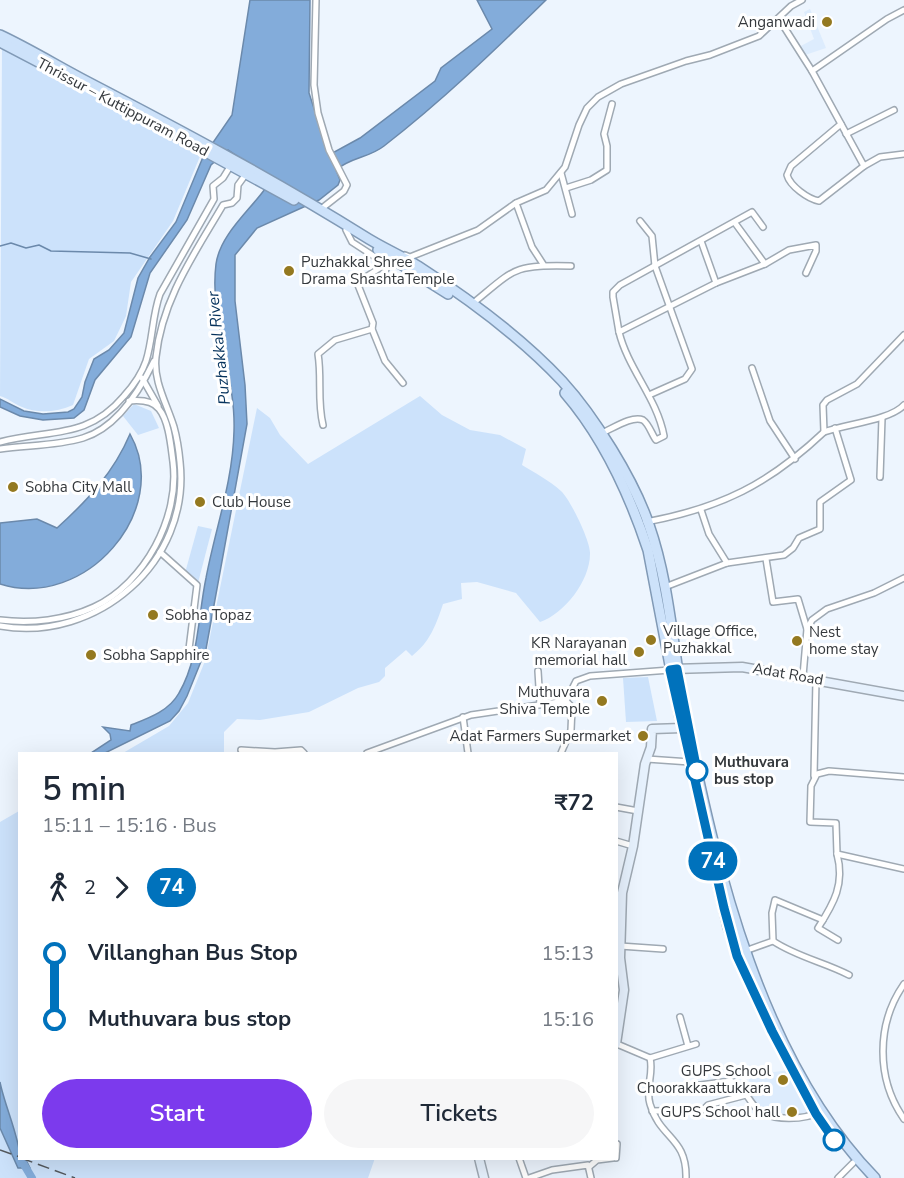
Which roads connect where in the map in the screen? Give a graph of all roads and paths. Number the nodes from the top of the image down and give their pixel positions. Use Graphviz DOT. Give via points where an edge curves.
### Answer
graph roads {
  1 [pos="316,0"];
  2 [pos="802,0"];
  3 [pos="904,10"];
  4 [pos="779,19"];
  5 [pos="0,35"];
  6 [pos="0,42"];
  7 [pos="812,71"];
  8 [pos="612,104"];
  9 [pos="894,110"];
  10 [pos="840,124"];
  11 [pos="846,135"];
  12 [pos="186,136"];
  13 [pos="904,154"];
  14 [pos="228,161"];
  15 [pos="864,166"];
  16 [pos="561,173"];
  17 [pos="246,174"];
  18 [pos="266,180"];
  19 [pos="566,188"];
  20 [pos="516,202"];
  21 [pos="319,211"];
  22 [pos="572,214"];
  23 [pos="640,221"];
  24 [pos="735,223"];
  25 [pos="344,225"];
  26 [pos="764,227"];
  27 [pos="701,241"];
  28 [pos="543,264"];
  29 [pos="765,264"];
  30 [pos="571,266"];
  31 [pos="655,266"];
  32 [pos="806,273"];
  33 [pos="716,284"];
  34 [pos="472,304"];
  35 [pos="669,306"];
  36 [pos="372,329"];
  37 [pos="619,332"];
  38 [pos="904,335"];
  39 [pos="155,359"];
  40 [pos="752,368"];
  41 [pos="140,374"];
  42 [pos="147,375"];
  43 [pos="142,381"];
  44 [pos="403,383"];
  45 [pos="159,387"];
  46 [pos="649,395"];
  47 [pos="129,401"];
  48 [pos="904,405"];
  49 [pos="158,408"];
  50 [pos="882,418"];
  51 [pos="323,424"];
  52 [pos="836,428"];
  53 [pos="824,432"];
  54 [pos="602,433"];
  55 [pos="10,440"];
  56 [pos="0,442"];
  57 [pos="12,447"];
  58 [pos="0,449"];
  59 [pos="795,459"];
  60 [pos="880,477"];
  61 [pos="701,510"];
  62 [pos="644,523"];
  63 [pos="160,552"];
  64 [pos="766,559"];
  65 [pos="727,563"];
  66 [pos="904,578"];
  67 [pos="663,588"];
  68 [pos="0,620"];
  69 [pos="0,626"];
  70 [pos="807,629"];
  71 [pos="189,649"];
  72 [pos="673,669"];
  73 [pos="538,671"];
  74 [pos="803,676"];
  75 [pos="816,678"];
  76 [pos="904,696"];
  77 [pos="566,701"];
  78 [pos="540,704"];
  79 [pos="463,717"];
  80 [pos="682,728"];
  81 [pos="241,750"];
  82 [pos="380,751"];
  83 [pos="270,752"];
  84 [pos="283,752"];
  85 [pos="303,752"];
  86 [pos="468,752"];
  87 [pos="561,752"];
  88 [pos="648,759"];
  89 [pos="690,762"];
  90 [pos="814,776"];
  91 [pos="904,777"];
  92 [pos="618,807"];
  93 [pos="639,811"];
  94 [pos="618,842"];
  95 [pos="633,846"];
  96 [pos="837,854"];
  97 [pos="904,869"];
  98 [pos="619,893"];
  99 [pos="822,920"];
  100 [pos="838,940"];
  101 [pos="773,941"];
  102 [pos="620,946"];
  103 [pos="663,949"];
  104 [pos="745,951"];
  105 [pos="619,961"];
  106 [pos="849,975"];
  107 [pos="904,984"];
  108 [pos="680,1017"];
  109 [pos="618,1036"];
  110 [pos="618,1044"];
  111 [pos="696,1044"];
  112 [pos="688,1046"];
  113 [pos="650,1058"];
  114 [pos="647,1092"];
  115 [pos="746,1095"];
  116 [pos="652,1111"];
  117 [pos="819,1112"];
  118 [pos="904,1119"];
  119 [pos="480,1160"];
  120 [pos="520,1160"];
  121 [pos="597,1160"];
  122 [pos="853,1162"];
  123 [pos="590,1166"];
  124 [pos="484,1178"];
  125 [pos="528,1178"];
  126 [pos="591,1178"];
  127 [pos="686,1178"];
  128 [pos="838,1178"];
  129 [pos="868,1178"];
  130 [pos="875,1178"];
  1 -- 21 [label="street" via="314,85 318,113 329,150 346,185"];
  2 -- 4 [label="street"];
  3 -- 7 [label="street"];
  4 -- 7 [label="street"];
  4 -- 16 [label="street" via="759,36 735,47 621,84 598,97 587,108"];
  5 -- 12 [label="main road, Thrissur – Kuttippuram Road"];
  6 -- 12 [label="main road, Thrissur – Kuttippuram Road"];
  7 -- 10 [label="street"];
  8 -- 19 [label="street" via="603,134 607,170"];
  9 -- 11 [label="street"];
  10 -- 11 [label="street"];
  10 -- 15 [label="street" via="791,166 789,181 819,201"];
  11 -- 15 [label="street"];
  12 -- 14 [label="main road, Thrissur – Kuttippuram Road"];
  13 -- 15 [label="street" via="880,157"];
  14 -- 17 [label="main road, Thrissur – Kuttippuram Road"];
  14 -- 18 [label="main road"];
  14 -- 41 [label="street" via="223,178 213,186 214,199 160,294"];
  16 -- 19 [label="street"];
  16 -- 20 [label="street" via="546,190"];
  17 -- 18 [label="main road, Thrissur – Kuttippuram Road"];
  17 -- 39 [label="street" via="238,185 237,198 223,205 172,292"];
  18 -- 21 [label="main road"];
  18 -- 21 [label="main road"];
  19 -- 22 [label="street"];
  20 -- 25 [label="street" via="478,230 410,257"];
  20 -- 28 [label="street" via="532,247"];
  21 -- 25 [label="main road"];
  23 -- 31 [label="street" via="652,236"];
  24 -- 26 [label="street" via="752,212"];
  24 -- 27 [label="street"];
  24 -- 29 [label="street"];
  25 -- 34 [label="main road" via="407,260"];
  25 -- 36 [label="street" via="352,242 386,266 358,285"];
  25 -- 62 [label="main road" via="489,323 554,380 600,444"];
  27 -- 31 [label="street"];
  27 -- 33 [label="street"];
  28 -- 30 [label="street"];
  28 -- 34 [label="street" via="506,274"];
  29 -- 32 [label="street" via="789,250 816,245"];
  29 -- 33 [label="street"];
  31 -- 35 [label="street"];
  31 -- 37 [label="street" via="613,292"];
  33 -- 35 [label="street"];
  34 -- 54 [label="main road" via="560,379"];
  35 -- 37 [label="street"];
  35 -- 46 [label="street" via="692,369 685,379"];
  36 -- 44 [label="street" via="385,361"];
  36 -- 51 [label="street" via="335,340 318,354 318,402"];
  37 -- 46 [label="street" via="630,364"];
  38 -- 53 [label="street" via="864,379 826,400"];
  39 -- 42 [label="street"];
  39 -- 45 [label="street"];
  40 -- 59 [label="street" via="770,421"];
  41 -- 42 [label="street"];
  41 -- 43 [label="street"];
  41 -- 55 [label="street" via="116,406 91,424 60,434"];
  42 -- 43 [label="street"];
  42 -- 45 [label="street"];
  43 -- 47 [label="street"];
  43 -- 49 [label="street"];
  45 -- 63 [label="street" via="174,427 182,480 175,518"];
  46 -- 54 [label="street" via="663,430 662,439 656,440 640,419"];
  47 -- 49 [label="street" via="150,402"];
  47 -- 57 [label="street" via="107,424 84,438"];
  48 -- 50 [label="street"];
  49 -- 68 [label="street" via="172,454 174,490 165,526 147,560 115,593 95,606 53,619"];
  50 -- 52 [label="street"];
  50 -- 60 [label="street"];
  52 -- 53 [label="street"];
  52 -- 64 [label="street" via="851,476 849,483 820,502 820,529 799,538 784,555"];
  53 -- 59 [label="street"];
  54 -- 62 [label="main road"];
  55 -- 56 [label="street"];
  55 -- 57 [label="street"];
  57 -- 58 [label="street"];
  59 -- 61 [label="street" via="747,491"];
  61 -- 62 [label="street"];
  61 -- 65 [label="street" via="709,534"];
  62 -- 67 [label="main road"];
  62 -- 72 [label="main road"];
  63 -- 69 [label="street" via="128,592 91,616 38,628"];
  63 -- 71 [label="street" via="197,585"];
  64 -- 65 [label="street"];
  64 -- 70 [label="street" via="773,602 798,599"];
  65 -- 67 [label="street"];
  66 -- 70 [label="street" via="827,609"];
  67 -- 72 [label="main road"];
  70 -- 74 [label="street"];
  72 -- 74 [label="street, Adat Road" via="742,667"];
  72 -- 77 [label="street" via="590,675 576,681"];
  72 -- 80 [label="main road"];
  72 -- 104 [label="main road" via="702,795"];
  73 -- 78 [label="street"];
  74 -- 75 [label="street, Adat Road"];
  75 -- 76 [label="street, Adat Road"];
  75 -- 90 [label="street"];
  77 -- 78 [label="street"];
  77 -- 87 [label="street" via="572,706 571,730"];
  78 -- 79 [label="street"];
  79 -- 82 [label="street"];
  79 -- 86 [label="street"];
  80 -- 88 [label="street" via="652,729"];
  80 -- 89 [label="main road"];
  81 -- 83 [label="street"];
  84 -- 85 [label="street"];
  88 -- 89 [label="street"];
  88 -- 93 [label="street"];
  89 -- 117 [label="main road" via="737,956 772,1031"];
  90 -- 91 [label="street" via="829,771"];
  90 -- 96 [label="street" via="810,822 836,823"];
  92 -- 93 [label="street"];
  93 -- 95 [label="street"];
  94 -- 95 [label="street"];
  95 -- 98 [label="street"];
  96 -- 97 [label="street"];
  96 -- 99 [label="street" via="842,872 833,903"];
  98 -- 102 [label="street"];
  99 -- 100 [label="street" via="818,928"];
  99 -- 101 [label="street" via="775,900"];
  101 -- 104 [label="street"];
  101 -- 106 [label="street" via="793,954 821,961"];
  102 -- 103 [label="street"];
  102 -- 105 [label="street"];
  104 -- 117 [label="main road" via="766,1006"];
  105 -- 109 [label="street" via="624,990"];
  107 -- 118 [label="street" via="889,1011 883,1037 885,1069"];
  108 -- 112 [label="street"];
  110 -- 113 [label="street"];
  111 -- 112 [label="street"];
  112 -- 113 [label="street"];
  113 -- 114 [label="street"];
  114 -- 115 [label="street" via="731,1081"];
  114 -- 116 [label="street"];
  115 -- 116 [label="street" via="708,1105 703,1110"];
  115 -- 117 [label="street" via="759,1110 771,1115 801,1119"];
  116 -- 127 [label="street" via="684,1154"];
  117 -- 122 [label="main road"];
  117 -- 130 [label="main road"];
  119 -- 124 [label="street"];
  120 -- 125 [label="street"];
  121 -- 123 [label="street"];
  122 -- 128 [label="street"];
  122 -- 129 [label="main road"];
  123 -- 125 [label="street" via="552,1170"];
  123 -- 126 [label="street"];
}
